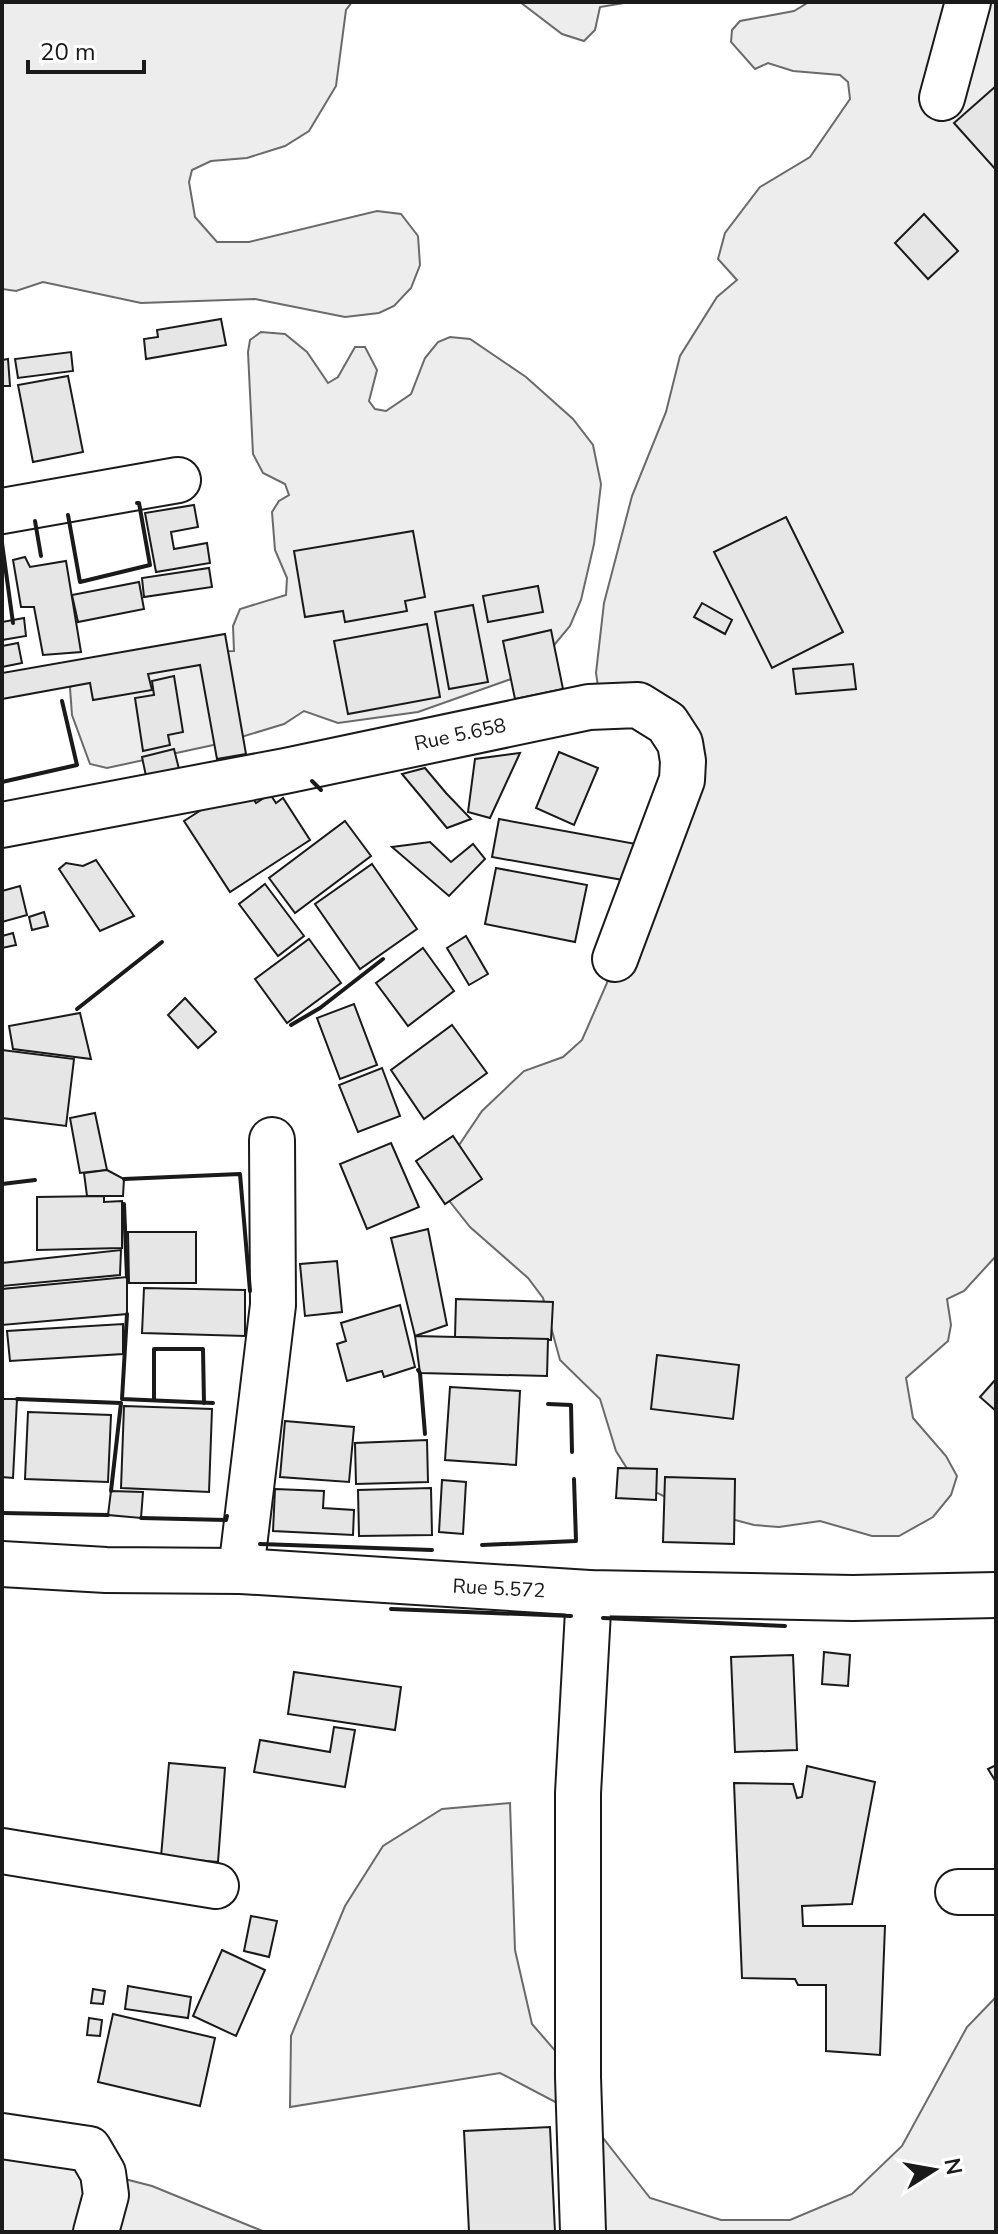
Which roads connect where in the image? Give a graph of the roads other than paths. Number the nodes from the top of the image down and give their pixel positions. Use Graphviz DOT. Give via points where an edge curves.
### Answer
graph roads {
  1 [pos="968,2"];
  2 [pos="942,98"];
  3 [pos="178,480"];
  4 [pos="2,511"];
  5 [pos="2,825"];
  6 [pos="615,959"];
  7 [pos="272,1140"];
  8 [pos="2,1564"];
  9 [pos="241,1571"];
  10 [pos="589,1593"];
  11 [pos="996,1595"];
  12 [pos="2,1851"];
  13 [pos="216,1886"];
  14 [pos="2,2136"];
  15 [pos="96,2232"];
  16 [pos="583,2232"];
  1 -- 2 [label="street"];
  3 -- 4 [label="street"];
  5 -- 6 [label="street, Rue 5.658" via="589,707 638,705 667,723 680,743 682,780"];
  7 -- 9 [label="street" via="273,1305"];
  8 -- 9 [label="street, Rue 5.572"];
  9 -- 10 [label="street, Rue 5.572"];
  10 -- 11 [label="street, Rue 5.572"];
  10 -- 16 [label="street" via="578,1793"];
  12 -- 13 [label="street"];
  14 -- 15 [label="street" via="89,2149 103,2173 106,2195"];
}
